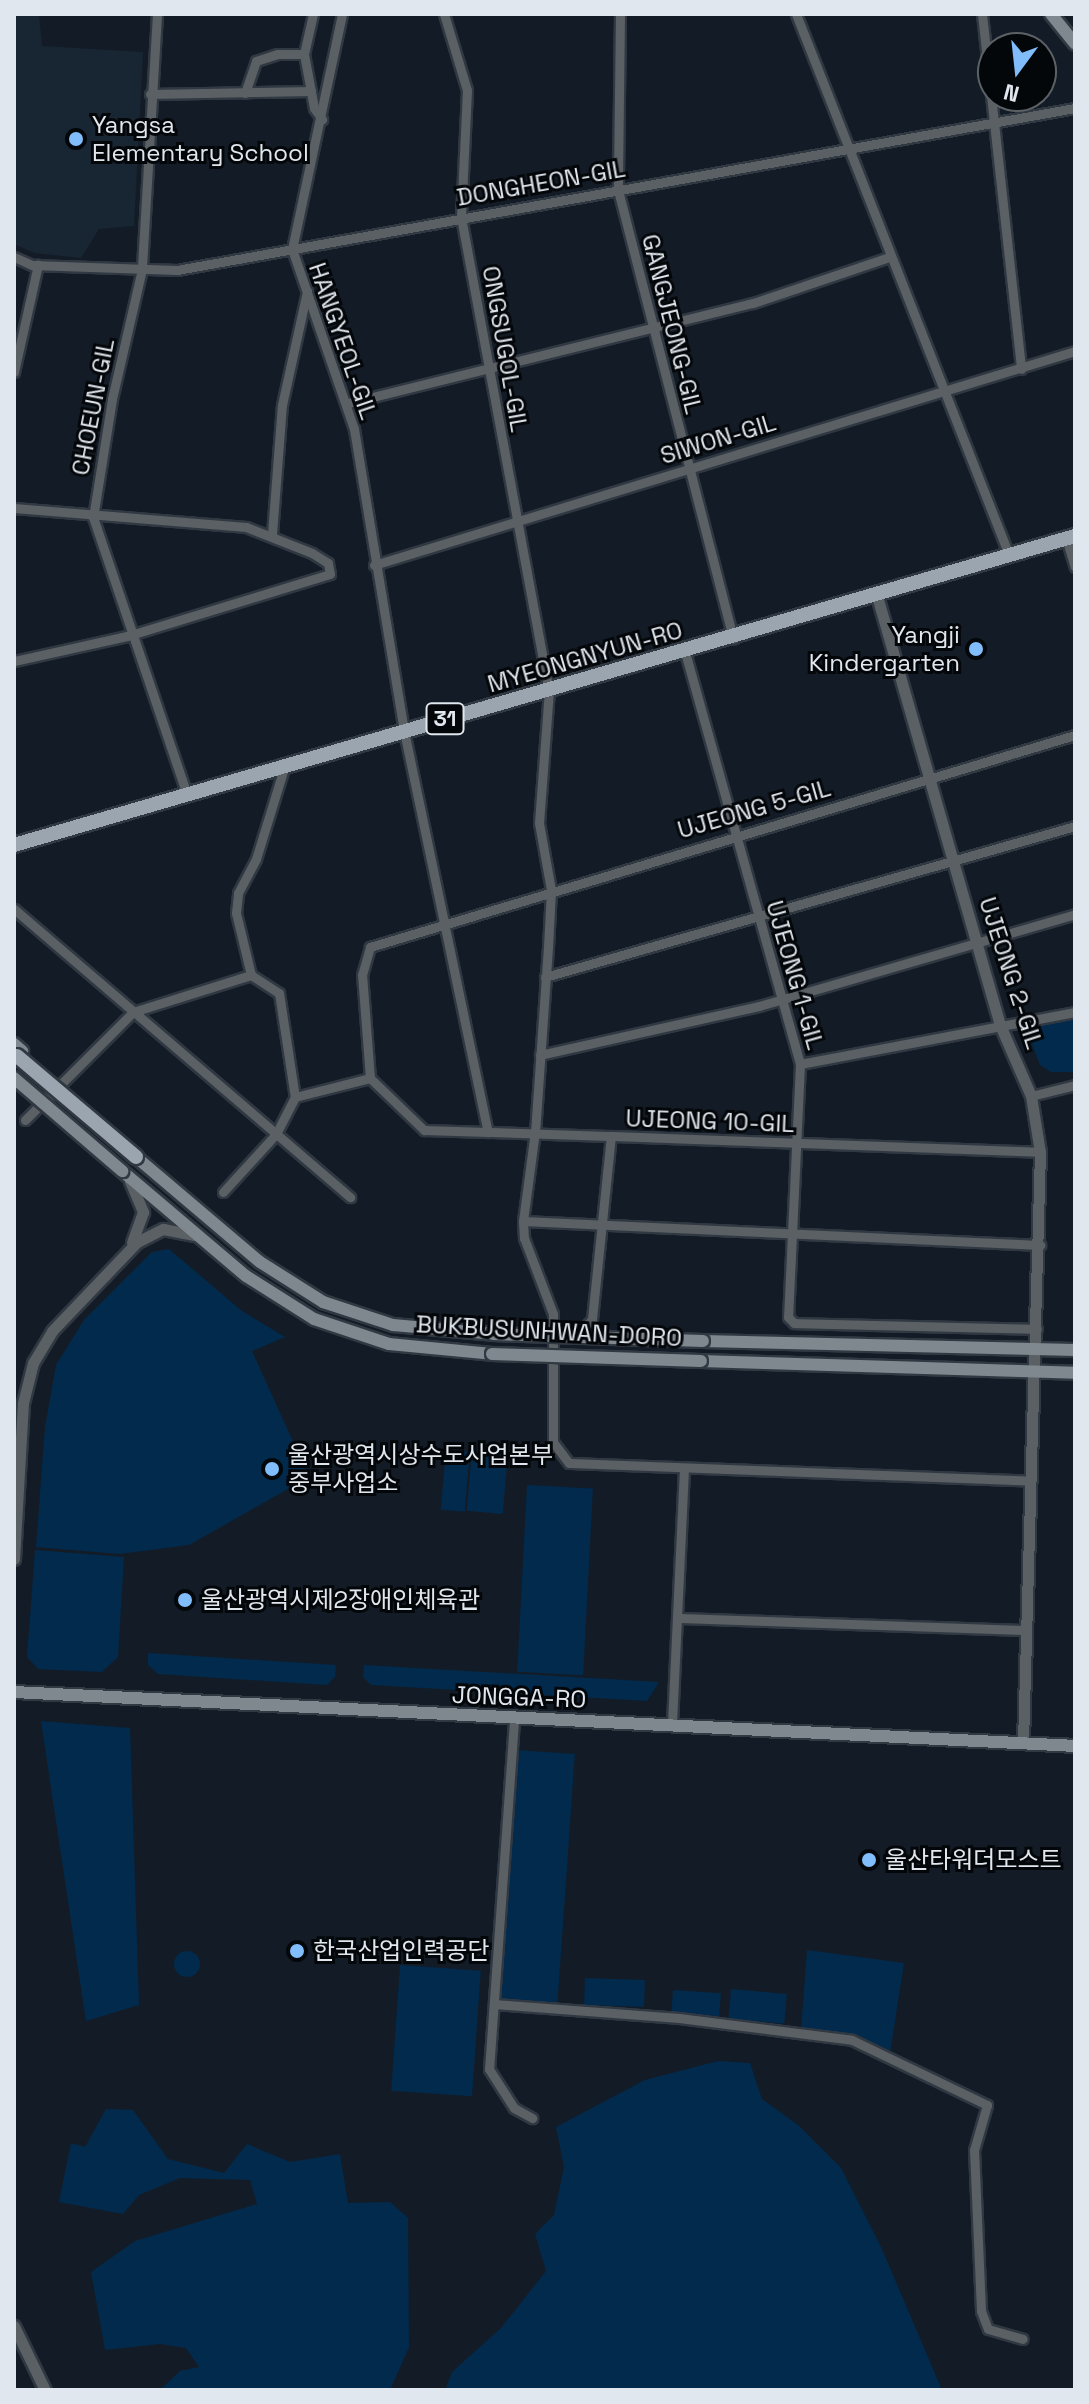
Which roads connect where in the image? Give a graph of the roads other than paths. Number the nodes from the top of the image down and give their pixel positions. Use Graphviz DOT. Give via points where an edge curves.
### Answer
graph roads {
  1 [pos="157,14"];
  2 [pos="313,14"];
  3 [pos="342,14"];
  4 [pos="444,14"];
  5 [pos="620,14"];
  6 [pos="796,14"];
  7 [pos="982,14"];
  8 [pos="1051,14"];
  9 [pos="1075,44"];
  10 [pos="304,54"];
  11 [pos="311,91"];
  12 [pos="245,93"];
  13 [pos="150,94"];
  14 [pos="1075,108"];
  15 [pos="322,119"];
  16 [pos="994,123"];
  17 [pos="848,149"];
  18 [pos="618,190"];
  19 [pos="461,217"];
  20 [pos="292,249"];
  21 [pos="14,257"];
  22 [pos="889,257"];
  23 [pos="38,265"];
  24 [pos="142,269"];
  25 [pos="308,288"];
  26 [pos="652,325"];
  27 [pos="1075,351"];
  28 [pos="489,369"];
  29 [pos="1021,369"];
  30 [pos="14,372"];
  31 [pos="941,392"];
  32 [pos="348,403"];
  33 [pos="688,469"];
  34 [pos="14,508"];
  35 [pos="93,517"];
  36 [pos="516,520"];
  37 [pos="272,534"];
  38 [pos="1070,537"];
  39 [pos="1009,555"];
  40 [pos="374,565"];
  41 [pos="1075,567"];
  42 [pos="877,596"];
  43 [pos="131,635"];
  44 [pos="733,638"];
  45 [pos="685,652"];
  46 [pos="14,661"];
  47 [pos="549,690"];
  48 [pos="404,731"];
  49 [pos="1075,735"];
  50 [pos="285,765"];
  51 [pos="928,778"];
  52 [pos="187,794"];
  53 [pos="1075,826"];
  54 [pos="734,836"];
  55 [pos="14,845"];
  56 [pos="952,861"];
  57 [pos="551,890"];
  58 [pos="14,909"];
  59 [pos="1075,914"];
  60 [pos="758,917"];
  61 [pos="443,922"];
  62 [pos="977,944"];
  63 [pos="251,975"];
  64 [pos="545,977"];
  65 [pos="782,998"];
  66 [pos="133,1012"];
  67 [pos="1075,1012"];
  68 [pos="1000,1025"];
  69 [pos="17,1051"];
  70 [pos="540,1055"];
  71 [pos="800,1064"];
  72 [pos="14,1078"];
  73 [pos="370,1078"];
  74 [pos="14,1085"];
  75 [pos="1075,1085"];
  76 [pos="1031,1096"];
  77 [pos="295,1097"];
  78 [pos="25,1120"];
  79 [pos="535,1131"];
  80 [pos="488,1132"];
  81 [pos="276,1134"];
  82 [pos="611,1136"];
  83 [pos="796,1145"];
  84 [pos="1040,1152"];
  85 [pos="102,1154"];
  86 [pos="136,1157"];
  87 [pos="122,1171"];
  88 [pos="223,1192"];
  89 [pos="350,1197"];
  90 [pos="523,1221"];
  91 [pos="601,1227"];
  92 [pos="793,1234"];
  93 [pos="201,1237"];
  94 [pos="1040,1245"];
  95 [pos="125,1253"];
  96 [pos="1037,1329"];
  97 [pos="554,1343"];
  98 [pos="1036,1349"];
  99 [pos="1075,1350"];
  100 [pos="1035,1372"];
  101 [pos="1075,1373"];
  102 [pos="684,1470"];
  103 [pos="1029,1481"];
  104 [pos="14,1559"];
  105 [pos="678,1618"];
  106 [pos="1025,1630"];
  107 [pos="14,1692"];
  108 [pos="514,1721"];
  109 [pos="672,1723"];
  110 [pos="1023,1743"];
  111 [pos="1075,1746"];
  112 [pos="494,2004"];
  113 [pos="532,2118"];
  114 [pos="14,2326"];
  115 [pos="1023,2339"];
  116 [pos="45,2390"];
  1 -- 13 [label="street, CHOEUN-GIL"];
  2 -- 10 [label="street"];
  3 -- 15 [label="street, HANGYEOL-GIL"];
  4 -- 19 [label="street, ONGSUGOL-GIL" via="467,90"];
  5 -- 18 [label="street, GANGJEONG-GIL"];
  6 -- 17 [label="street"];
  7 -- 16 [label="street"];
  8 -- 9 [label="main road"];
  10 -- 11 [label="street"];
  10 -- 12 [label="street" via="256,61"];
  11 -- 12 [label="street"];
  11 -- 15 [label="street"];
  12 -- 13 [label="street"];
  13 -- 24 [label="street, CHOEUN-GIL"];
  14 -- 16 [label="street, DONGHEON-GIL"];
  15 -- 20 [label="street, HANGYEOL-GIL"];
  16 -- 17 [label="street, DONGHEON-GIL"];
  16 -- 29 [label="street"];
  17 -- 18 [label="street, DONGHEON-GIL"];
  17 -- 22 [label="street"];
  18 -- 19 [label="street, DONGHEON-GIL"];
  18 -- 26 [label="street, GANGJEONG-GIL"];
  19 -- 20 [label="street, DONGHEON-GIL"];
  19 -- 28 [label="street, ONGSUGOL-GIL"];
  20 -- 24 [label="street, DONGHEON-GIL" via="177,270"];
  20 -- 25 [label="street, HANGYEOL-GIL"];
  21 -- 23 [label="street, DONGHEON-GIL"];
  22 -- 26 [label="street" via="753,303"];
  22 -- 31 [label="street"];
  23 -- 24 [label="street, DONGHEON-GIL"];
  23 -- 30 [label="street"];
  24 -- 35 [label="street, CHOEUN-GIL" via="112,399"];
  25 -- 32 [label="street, HANGYEOL-GIL"];
  25 -- 37 [label="street" via="282,405"];
  26 -- 28 [label="street"];
  26 -- 33 [label="street, GANGJEONG-GIL"];
  27 -- 29 [label="street, SIWON-GIL"];
  28 -- 32 [label="street"];
  28 -- 36 [label="street, ONGSUGOL-GIL"];
  29 -- 31 [label="street, SIWON-GIL"];
  31 -- 33 [label="street, SIWON-GIL"];
  31 -- 39 [label="street"];
  32 -- 40 [label="street, HANGYEOL-GIL"];
  33 -- 36 [label="street, SIWON-GIL"];
  33 -- 44 [label="street, GANGJEONG-GIL"];
  34 -- 35 [label="street"];
  35 -- 37 [label="street" via="246,527"];
  35 -- 43 [label="street, CHOEUN-GIL"];
  36 -- 40 [label="street, SIWON-GIL"];
  36 -- 47 [label="street, ONGSUGOL-GIL"];
  37 -- 43 [label="street" via="328,563 330,574"];
  38 -- 39 [label="main road, MYEONGNYUN-RO / 31"];
  38 -- 41 [label="street"];
  39 -- 42 [label="main road, MYEONGNYUN-RO / 31"];
  40 -- 48 [label="street, HANGYEOL-GIL"];
  42 -- 44 [label="main road, MYEONGNYUN-RO / 31"];
  42 -- 51 [label="street, UJEONG 2-GIL"];
  43 -- 46 [label="street"];
  43 -- 52 [label="street, CHOEUN-GIL"];
  44 -- 45 [label="main road, MYEONGNYUN-RO / 31"];
  45 -- 47 [label="main road, MYEONGNYUN-RO / 31"];
  45 -- 54 [label="street, UJEONG 1-GIL"];
  47 -- 48 [label="main road, MYEONGNYUN-RO / 31"];
  47 -- 57 [label="street, ONGSUGOL-GIL" via="539,823"];
  48 -- 50 [label="main road, MYEONGNYUN-RO / 31"];
  48 -- 61 [label="street, HANGYEOL-GIL"];
  49 -- 51 [label="street, UJEONG 5-GIL"];
  50 -- 52 [label="main road, MYEONGNYUN-RO / 31"];
  50 -- 63 [label="street" via="267,830 238,893 236,913"];
  51 -- 54 [label="street, UJEONG 5-GIL"];
  51 -- 56 [label="street, UJEONG 2-GIL"];
  52 -- 55 [label="main road, MYEONGNYUN-RO / 31"];
  53 -- 56 [label="street"];
  54 -- 57 [label="street, UJEONG 5-GIL"];
  54 -- 60 [label="street, UJEONG 1-GIL"];
  56 -- 60 [label="street"];
  56 -- 62 [label="street, UJEONG 2-GIL"];
  57 -- 61 [label="street, UJEONG 5-GIL"];
  57 -- 64 [label="street, ONGSUGOL-GIL"];
  58 -- 66 [label="street"];
  59 -- 62 [label="street"];
  60 -- 64 [label="street"];
  60 -- 65 [label="street, UJEONG 1-GIL"];
  61 -- 73 [label="street, UJEONG 5-GIL" via="370,947 362,975"];
  61 -- 80 [label="street, HANGYEOL-GIL"];
  62 -- 65 [label="street"];
  62 -- 68 [label="street, UJEONG 2-GIL"];
  63 -- 66 [label="street"];
  63 -- 77 [label="street" via="279,993"];
  64 -- 70 [label="street, ONGSUGOL-GIL"];
  65 -- 70 [label="street"];
  65 -- 71 [label="street, UJEONG 1-GIL"];
  66 -- 78 [label="street"];
  66 -- 81 [label="street"];
  67 -- 68 [label="street"];
  68 -- 71 [label="street"];
  68 -- 76 [label="street, UJEONG 2-GIL"];
  69 -- 86 [label="main road, BUKBUSUNHWAN-DORO, bridge"];
  70 -- 79 [label="street, ONGSUGOL-GIL"];
  71 -- 83 [label="street, UJEONG 1-GIL"];
  72 -- 85 [label="main road, BUKBUSUNHWAN-DORO, bridge"];
  73 -- 77 [label="street"];
  73 -- 80 [label="street" via="424,1130"];
  74 -- 85 [label="main road, bridge"];
  75 -- 76 [label="street"];
  76 -- 84 [label="street, UJEONG 2-GIL"];
  77 -- 81 [label="street"];
  79 -- 80 [label="street"];
  79 -- 82 [label="street"];
  79 -- 90 [label="street, ONGSUGOL-GIL"];
  81 -- 88 [label="street"];
  81 -- 89 [label="street"];
  82 -- 83 [label="street, UJEONG 10-GIL"];
  82 -- 91 [label="street, UJEONG 10-GIL"];
  83 -- 84 [label="street, UJEONG 10-GIL"];
  83 -- 92 [label="street, UJEONG 1-GIL"];
  84 -- 94 [label="street, UJEONG 2-GIL"];
  85 -- 87 [label="main road, BUKBUSUNHWAN-DORO, bridge"];
  86 -- 98 [label="main road, BUKBUSUNHWAN-DORO, bridge" via="260,1262 323,1302 393,1325 493,1334"];
  87 -- 93 [label="main road, BUKBUSUNHWAN-DORO"];
  87 -- 95 [label="street" via="143,1212"];
  90 -- 91 [label="street"];
  90 -- 97 [label="street" via="524,1238 553,1314"];
  91 -- 92 [label="street"];
  91 -- 97 [label="street, UJEONG 10-GIL" via="592,1319 580,1335"];
  92 -- 94 [label="street"];
  92 -- 96 [label="street, UJEONG 1-GIL" via="788,1317 794,1323"];
  93 -- 95 [label="street" via="163,1229"];
  93 -- 100 [label="main road, BUKBUSUNHWAN-DORO, bridge" via="246,1276 314,1319 389,1344 492,1354"];
  94 -- 96 [label="street, UJEONG 2-GIL"];
  95 -- 104 [label="street" via="52,1331 33,1363 23,1403"];
  96 -- 98 [label="street, UJEONG 2-GIL"];
  97 -- 102 [label="street" via="553,1442 558,1455 588,1466"];
  98 -- 99 [label="main road, BUKBUSUNHWAN-DORO"];
  98 -- 100 [label="street, UJEONG 2-GIL"];
  100 -- 101 [label="main road, BUKBUSUNHWAN-DORO"];
  100 -- 103 [label="street"];
  102 -- 103 [label="street"];
  102 -- 105 [label="street"];
  103 -- 106 [label="street"];
  105 -- 106 [label="street"];
  105 -- 109 [label="street"];
  106 -- 110 [label="street"];
  107 -- 108 [label="main road, JONGGA-RO"];
  108 -- 109 [label="main road, JONGGA-RO"];
  108 -- 112 [label="street"];
  109 -- 110 [label="main road, JONGGA-RO"];
  110 -- 111 [label="main road, JONGGA-RO"];
  112 -- 113 [label="street" via="489,2069 514,2108"];
  112 -- 115 [label="street" via="679,2018 852,2040 987,2105 974,2150 981,2311 988,2329"];
  114 -- 116 [label="street"];
}
